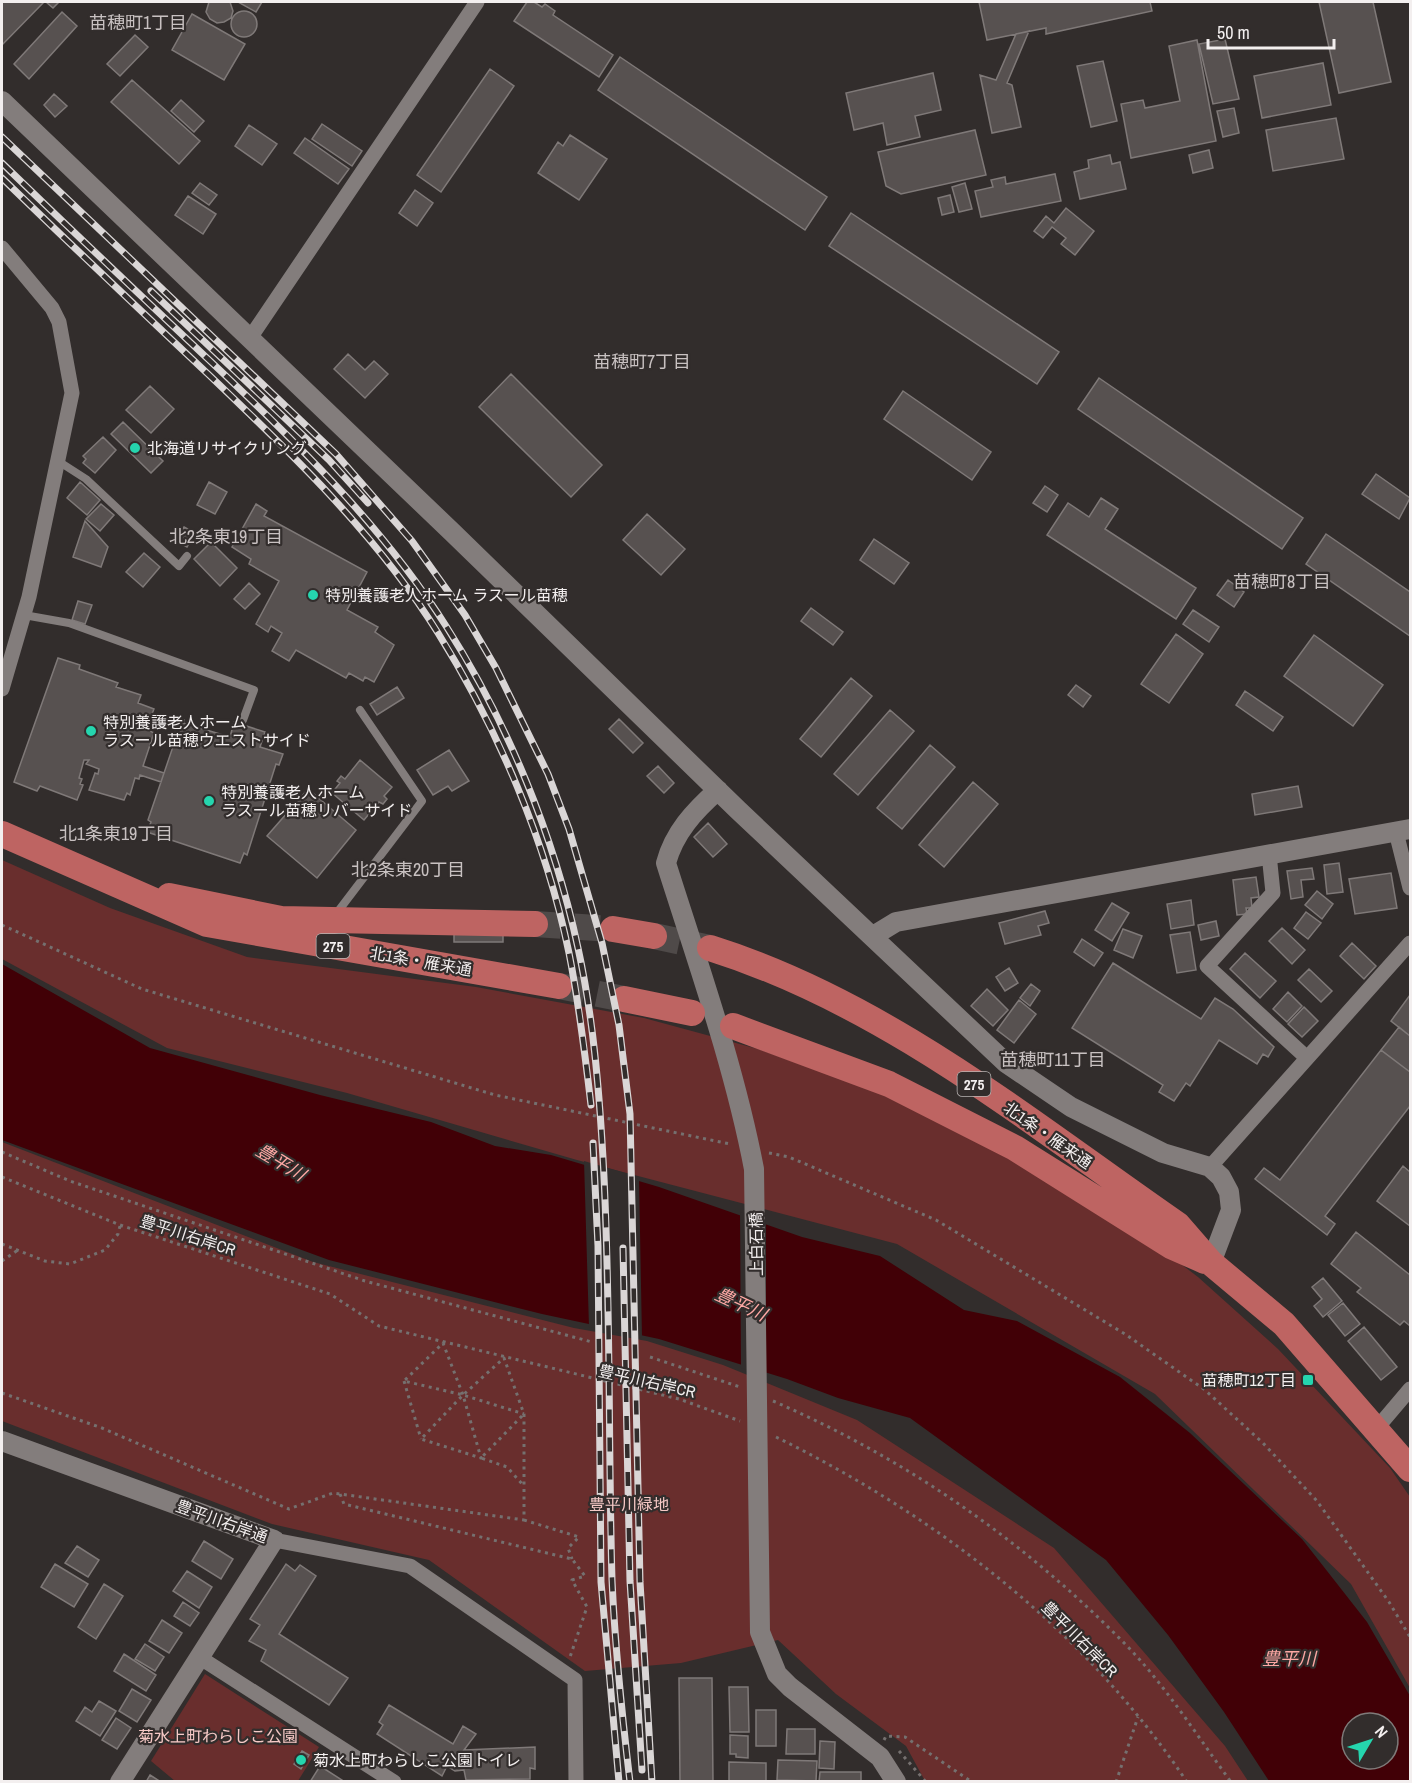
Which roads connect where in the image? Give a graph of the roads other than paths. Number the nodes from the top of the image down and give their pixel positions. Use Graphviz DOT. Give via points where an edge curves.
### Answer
graph roads {
  1 [pos="477,2"];
  2 [pos="2,101"];
  3 [pos="2,248"];
  4 [pos="250,338"];
  5 [pos="58,461"];
  6 [pos="187,556"];
  7 [pos="24,615"];
  8 [pos="2,689"];
  9 [pos="360,711"];
  10 [pos="243,720"];
  11 [pos="718,790"];
  12 [pos="1403,831"];
  13 [pos="2,834"];
  14 [pos="1269,854"];
  15 [pos="113,885"];
  16 [pos="1410,888"];
  17 [pos="331,920"];
  18 [pos="535,924"];
  19 [pos="613,928"];
  20 [pos="654,936"];
  21 [pos="873,936"];
  22 [pos="1410,943"];
  23 [pos="711,948"];
  24 [pos="559,986"];
  25 [pos="624,999"];
  26 [pos="692,1013"];
  27 [pos="733,1026"];
  28 [pos="1308,1058"];
  29 [pos="1210,1167"];
  30 [pos="1211,1263"];
  31 [pos="1410,1389"];
  32 [pos="1377,1428"];
  33 [pos="2,1441"];
  34 [pos="1410,1469"];
  35 [pos="274,1540"];
  36 [pos="199,1657"];
  37 [pos="120,1782"];
  38 [pos="394,1782"];
  39 [pos="576,1782"];
  40 [pos="896,1782"];
  1 -- 4 [label="street"];
  2 -- 4 [label="street"];
  3 -- 5 [label="street" via="46,298 59,322 72,393"];
  4 -- 11 [label="street"];
  5 -- 6 [label="lane" via="86,479 178,566"];
  5 -- 8 [label="street" via="29,597"];
  7 -- 10 [label="lane" via="69,623 254,690"];
  9 -- 17 [label="lane" via="422,801"];
  11 -- 21 [label="street"];
  11 -- 40 [label="street, 上白石橋" via="700,805 672,842 666,863 741,1108 754,1169 760,1632 777,1674 880,1756"];
  12 -- 14 [label="street"];
  12 -- 16 [label="street"];
  13 -- 15 [label="highway, 北1条・雁来通 / 275"];
  14 -- 21 [label="street" via="896,922"];
  14 -- 28 [label="street" via="1273,893 1208,966"];
  15 -- 17 [label="highway, 北1条・雁来通 / 275" via="281,919"];
  15 -- 24 [label="highway, 北1条・雁来通 / 275" via="207,924"];
  17 -- 18 [label="highway, 北1条・雁来通 / 275"];
  19 -- 20 [label="highway"];
  21 -- 29 [label="street" via="1006,1063 1071,1107 1163,1153"];
  22 -- 28 [label="street"];
  23 -- 30 [label="highway, 北1条・雁来通 / 275" via="824,991 886,1024 1178,1225"];
  25 -- 26 [label="highway"];
  27 -- 30 [label="highway, 北1条・雁来通 / 275" via="889,1084 1015,1148 1171,1246"];
  28 -- 29 [label="street"];
  29 -- 30 [label="street" via="1229,1192 1231,1210"];
  30 -- 32 [label="highway, 北1条・雁来通 / 275" via="1284,1324"];
  31 -- 32 [label="street"];
  32 -- 34 [label="highway, 北1条・雁来通 / 275"];
  33 -- 35 [label="street, 豊平川右岸通"];
  35 -- 36 [label="street, 豊平川右岸通"];
  35 -- 39 [label="street" via="410,1566 575,1680"];
  36 -- 37 [label="street, 豊平川右岸通"];
  36 -- 38 [label="street"];
}
